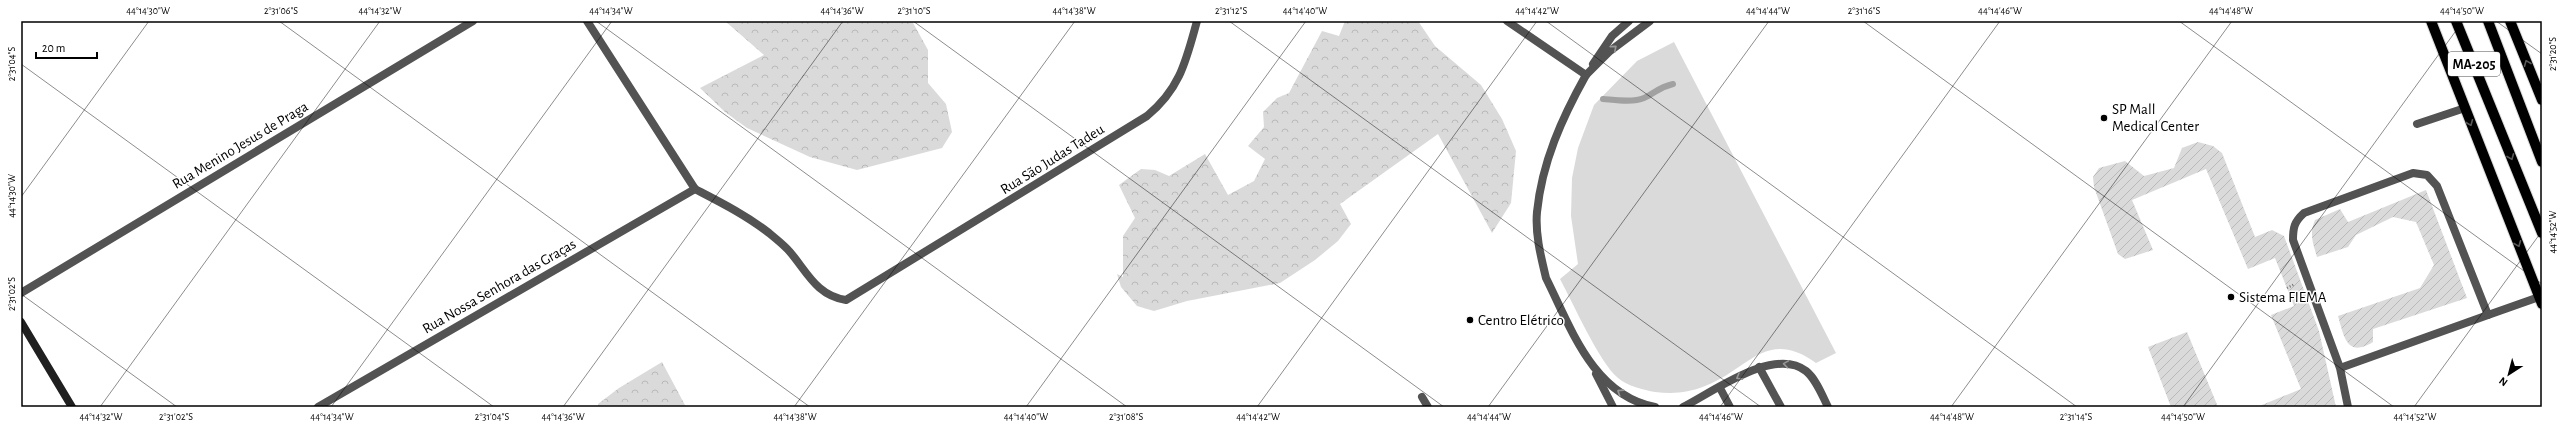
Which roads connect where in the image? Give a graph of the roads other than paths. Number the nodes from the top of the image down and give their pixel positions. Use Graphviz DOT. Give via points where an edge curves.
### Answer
graph roads {
  1 [pos="473,21"];
  2 [pos="586,21"];
  3 [pos="1197,21"];
  4 [pos="1507,21"];
  5 [pos="1629,21"];
  6 [pos="1650,21"];
  7 [pos="2431,21"];
  8 [pos="2456,21"];
  9 [pos="2488,21"];
  10 [pos="2510,21"];
  11 [pos="1586,75"];
  12 [pos="2542,100"];
  13 [pos="2465,108"];
  14 [pos="2418,124"];
  15 [pos="2542,162"];
  16 [pos="695,189"];
  17 [pos="2542,233"];
  18 [pos="21,292"];
  19 [pos="2541,301"];
  20 [pos="2488,315"];
  21 [pos="21,322"];
  22 [pos="1592,367"];
  23 [pos="1759,367"];
  24 [pos="2340,368"];
  25 [pos="1720,388"];
  26 [pos="1422,397"];
  27 [pos="72,407"];
  28 [pos="318,407"];
  29 [pos="1428,407"];
  30 [pos="1613,407"];
  31 [pos="1655,407"];
  32 [pos="1683,407"];
  33 [pos="1730,407"];
  34 [pos="1781,407"];
  35 [pos="1828,407"];
  36 [pos="2348,407"];
  1 -- 18 [label="street, Rua Menino Jesus de Praga"];
  2 -- 16 [label="street"];
  3 -- 16 [label="street, Rua São Judas Tadeu" via="1180,75 1171,94 1147,116 846,300 824,293 808,277 789,251 749,218"];
  4 -- 11 [label="street"];
  5 -- 11 [label="street" via="1612,36"];
  11 -- 6 [label="street, one-way" via="1610,51"];
  7 -- 13 [label="main road"];
  8 -- 17 [label="main road, MA-205, one-way"];
  9 -- 15 [label="main road, MA-205"];
  12 -- 10 [label="main road, one-way"];
  11 -- 22 [label="street" via="1560,123 1549,152 1537,213 1538,243 1546,278"];
  13 -- 14 [label="street"];
  13 -- 19 [label="main road, one-way"];
  16 -- 28 [label="street, Rua Nossa Senhora das Graças"];
  19 -- 20 [label="street"];
  20 -- 24 [label="street"];
  20 -- 24 [label="street" via="2437,186 2427,175 2413,173 2304,213 2296,220 2293,228 2293,240"];
  21 -- 27 [label="main road"];
  22 -- 30 [label="street"];
  31 -- 22 [label="street, one-way" via="1621,393"];
  23 -- 25 [label="street, one-way"];
  23 -- 34 [label="street"];
  35 -- 23 [label="street, one-way" via="1805,370 1778,363"];
  24 -- 36 [label="street"];
  25 -- 32 [label="street"];
  25 -- 33 [label="street"];
  26 -- 29 [label="street"];
}
